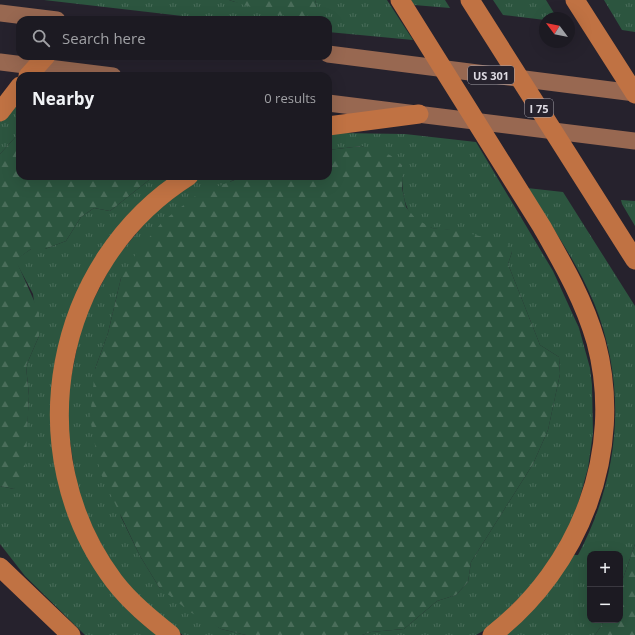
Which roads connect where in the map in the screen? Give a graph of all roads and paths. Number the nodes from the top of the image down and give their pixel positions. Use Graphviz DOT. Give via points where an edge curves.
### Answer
graph roads {
  1 [pos="575,0"];
  2 [pos="402,2"];
  3 [pos="472,3"];
  4 [pos="0,13"];
  5 [pos="24,16"];
  6 [pos="332,55"];
  7 [pos="0,62"];
  8 [pos="37,66"];
  9 [pos="83,72"];
  10 [pos="16,91"];
  11 [pos="635,94"];
  12 [pos="332,103"];
  13 [pos="0,112"];
  14 [pos="419,114"];
  15 [pos="332,125"];
  16 [pos="635,141"];
  17 [pos="183,180"];
  18 [pos="635,260"];
  19 [pos="0,554"];
  20 [pos="0,567"];
  21 [pos="20,586"];
  22 [pos="71,635"];
  23 [pos="171,635"];
  24 [pos="492,635"];
  1 -- 11 [label="highway"];
  2 -- 24 [label="highway" via="562,262 582,301 596,343 604,392 603,441 594,487 579,529 569,549 543,587 528,604"];
  3 -- 18 [label="highway, I 75"];
  4 -- 5 [label="main road"];
  6 -- 11 [label="main road, US 301"];
  7 -- 8 [label="main road"];
  8 -- 9 [label="main road"];
  10 -- 13 [label="highway"];
  12 -- 14 [label="main road"];
  14 -- 15 [label="highway"];
  14 -- 16 [label="main road"];
  17 -- 23 [label="highway" via="136,220 99,269 71,330 61,375 60,396 62,459 74,505 87,537 105,568 125,594"];
  19 -- 21 [label="highway"];
  20 -- 21 [label="highway"];
  21 -- 22 [label="highway"];
}
